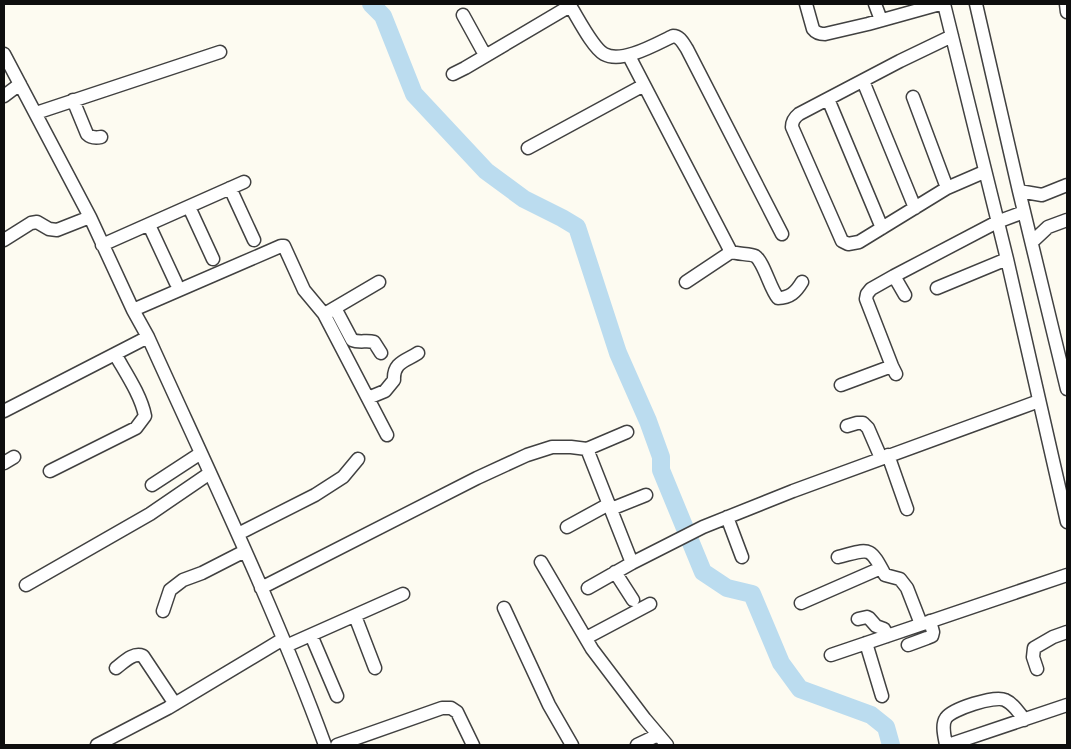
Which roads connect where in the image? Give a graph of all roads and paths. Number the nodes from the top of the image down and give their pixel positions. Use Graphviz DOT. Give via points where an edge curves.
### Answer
graph roads {
  1 [pos="806,4"];
  2 [pos="875,4"];
  3 [pos="940,4"];
  4 [pos="944,4"];
  5 [pos="976,4"];
  6 [pos="1066,4"];
  7 [pos="570,5"];
  8 [pos="1067,12"];
  9 [pos="463,15"];
  10 [pos="881,20"];
  11 [pos="952,36"];
  12 [pos="220,52"];
  13 [pos="4,54"];
  14 [pos="485,56"];
  15 [pos="629,56"];
  16 [pos="453,74"];
  17 [pos="863,80"];
  18 [pos="20,84"];
  19 [pos="644,85"];
  20 [pos="4,96"];
  21 [pos="913,97"];
  22 [pos="828,99"];
  23 [pos="73,100"];
  24 [pos="36,113"];
  25 [pos="102,137"];
  26 [pos="528,148"];
  27 [pos="984,172"];
  28 [pos="244,182"];
  29 [pos="1067,185"];
  30 [pos="230,188"];
  31 [pos="947,188"];
  32 [pos="1019,191"];
  33 [pos="189,207"];
  34 [pos="915,208"];
  35 [pos="1024,212"];
  36 [pos="90,216"];
  37 [pos="1067,220"];
  38 [pos="997,222"];
  39 [pos="150,225"];
  40 [pos="882,228"];
  41 [pos="782,234"];
  42 [pos="4,240"];
  43 [pos="254,240"];
  44 [pos="1032,242"];
  45 [pos="102,245"];
  46 [pos="731,252"];
  47 [pos="213,259"];
  48 [pos="1007,259"];
  49 [pos="894,276"];
  50 [pos="379,282"];
  51 [pos="686,282"];
  52 [pos="802,282"];
  53 [pos="176,283"];
  54 [pos="937,288"];
  55 [pos="905,295"];
  56 [pos="133,310"];
  57 [pos="329,311"];
  58 [pos="148,337"];
  59 [pos="381,353"];
  60 [pos="418,353"];
  61 [pos="115,354"];
  62 [pos="841,385"];
  63 [pos="1067,389"];
  64 [pos="368,398"];
  65 [pos="1039,401"];
  66 [pos="4,411"];
  67 [pos="847,426"];
  68 [pos="627,432"];
  69 [pos="388,436"];
  70 [pos="587,449"];
  71 [pos="201,453"];
  72 [pos="884,457"];
  73 [pos="358,459"];
  74 [pos="50,471"];
  75 [pos="210,474"];
  76 [pos="152,485"];
  77 [pos="646,494"];
  78 [pos="610,506"];
  79 [pos="907,509"];
  80 [pos="727,517"];
  81 [pos="1067,522"];
  82 [pos="567,527"];
  83 [pos="238,534"];
  84 [pos="245,551"];
  85 [pos="838,556"];
  86 [pos="742,557"];
  87 [pos="541,562"];
  88 [pos="632,563"];
  89 [pos="881,568"];
  90 [pos="616,572"];
  91 [pos="1067,575"];
  92 [pos="26,585"];
  93 [pos="261,588"];
  94 [pos="588,588"];
  95 [pos="403,594"];
  96 [pos="633,600"];
  97 [pos="801,603"];
  98 [pos="650,604"];
  99 [pos="504,608"];
  100 [pos="163,611"];
  101 [pos="355,616"];
  102 [pos="858,619"];
  103 [pos="926,623"];
  104 [pos="1067,632"];
  105 [pos="311,635"];
  106 [pos="887,636"];
  107 [pos="586,638"];
  108 [pos="284,642"];
  109 [pos="866,643"];
  110 [pos="908,645"];
  111 [pos="831,654"];
  112 [pos="116,668"];
  113 [pos="375,668"];
  114 [pos="1037,669"];
  115 [pos="337,696"];
  116 [pos="882,696"];
  117 [pos="175,704"];
  118 [pos="1067,705"];
  119 [pos="1024,720"];
  120 [pos="658,735"];
  121 [pos="97,745"];
  122 [pos="325,745"];
  123 [pos="337,745"];
  124 [pos="473,745"];
  125 [pos="572,745"];
  126 [pos="637,745"];
  127 [pos="667,745"];
  128 [pos="947,745"];
  1 -- 10 [label="street" via="813,29 820,34 832,34"];
  2 -- 10 [label="street"];
  3 -- 10 [label="street"];
  4 -- 11 [label="street"];
  5 -- 32 [label="street"];
  6 -- 8 [label="street"];
  7 -- 14 [label="street"];
  7 -- 15 [label="street" via="588,36 604,54"];
  9 -- 14 [label="street"];
  11 -- 17 [label="street"];
  11 -- 27 [label="street"];
  12 -- 23 [label="street"];
  13 -- 18 [label="street"];
  14 -- 16 [label="street"];
  15 -- 19 [label="street"];
  15 -- 41 [label="street" via="673,36 679,38"];
  17 -- 22 [label="street"];
  17 -- 34 [label="street"];
  18 -- 20 [label="street"];
  18 -- 24 [label="street"];
  19 -- 26 [label="street"];
  19 -- 46 [label="street"];
  21 -- 31 [label="street"];
  22 -- 40 [label="street"];
  22 -- 40 [label="street" via="796,116 792,127 842,241 848,244 859,242"];
  23 -- 24 [label="street"];
  23 -- 25 [label="street" via="87,134"];
  24 -- 36 [label="street"];
  27 -- 31 [label="street"];
  27 -- 38 [label="street"];
  28 -- 30 [label="street"];
  29 -- 32 [label="street" via="1042,195"];
  30 -- 33 [label="street"];
  30 -- 43 [label="street"];
  31 -- 34 [label="street"];
  32 -- 35 [label="street"];
  33 -- 39 [label="street"];
  33 -- 47 [label="street"];
  34 -- 40 [label="street"];
  35 -- 38 [label="street"];
  35 -- 44 [label="street"];
  36 -- 42 [label="street" via="57,230 37,222 31,223"];
  36 -- 45 [label="street"];
  37 -- 44 [label="street" via="1048,227"];
  38 -- 48 [label="street"];
  38 -- 49 [label="street"];
  39 -- 45 [label="street"];
  39 -- 53 [label="street"];
  44 -- 63 [label="street"];
  45 -- 56 [label="street"];
  46 -- 51 [label="street"];
  46 -- 52 [label="street" via="753,255 758,259 778,298 792,295"];
  48 -- 54 [label="street"];
  48 -- 65 [label="street"];
  49 -- 55 [label="street"];
  49 -- 62 [label="street" via="871,289 866,299 894,370"];
  50 -- 57 [label="street"];
  56 -- 57 [label="street" via="283,245 304,290"];
  56 -- 58 [label="street"];
  57 -- 59 [label="street" via="352,340 374,342"];
  57 -- 64 [label="street"];
  58 -- 61 [label="street"];
  58 -- 71 [label="street"];
  60 -- 64 [label="street" via="397,366 394,380 385,390"];
  61 -- 66 [label="street"];
  61 -- 74 [label="street" via="145,416 136,428"];
  64 -- 69 [label="street"];
  65 -- 72 [label="street"];
  65 -- 81 [label="street"];
  67 -- 72 [label="street" via="863,423"];
  68 -- 70 [label="street"];
  70 -- 78 [label="street"];
  70 -- 93 [label="street" via="552,447 527,455"];
  71 -- 75 [label="street"];
  71 -- 76 [label="street"];
  72 -- 79 [label="street"];
  72 -- 80 [label="street"];
  73 -- 83 [label="street" via="343,477 315,495"];
  75 -- 83 [label="street"];
  75 -- 92 [label="street" via="150,514"];
  77 -- 78 [label="street"];
  78 -- 82 [label="street"];
  78 -- 88 [label="street"];
  80 -- 86 [label="street"];
  80 -- 88 [label="street"];
  83 -- 84 [label="street"];
  84 -- 93 [label="street"];
  84 -- 100 [label="street" via="183,580 170,590"];
  85 -- 89 [label="street" via="870,552"];
  87 -- 107 [label="street"];
  88 -- 90 [label="street"];
  89 -- 97 [label="street"];
  89 -- 103 [label="street" via="885,575 900,579"];
  90 -- 94 [label="street"];
  90 -- 96 [label="street"];
  91 -- 103 [label="street"];
  93 -- 108 [label="street"];
  95 -- 101 [label="street"];
  98 -- 107 [label="street"];
  99 -- 125 [label="street" via="549,705"];
  101 -- 105 [label="street"];
  101 -- 113 [label="street"];
  102 -- 106 [label="street" via="869,618"];
  103 -- 106 [label="street"];
  103 -- 110 [label="street" via="933,632 932,636"];
  104 -- 114 [label="street" via="1034,648"];
  105 -- 108 [label="street"];
  105 -- 115 [label="street"];
  106 -- 109 [label="street"];
  107 -- 120 [label="street"];
  108 -- 117 [label="street"];
  108 -- 122 [label="street"];
  109 -- 111 [label="street"];
  109 -- 116 [label="street"];
  112 -- 117 [label="street" via="130,657 143,656"];
  117 -- 121 [label="street"];
  118 -- 119 [label="street"];
  119 -- 128 [label="street"];
  119 -- 128 [label="street" via="1004,699 978,703 954,711 946,718"];
  120 -- 126 [label="street"];
  120 -- 127 [label="street"];
  123 -- 124 [label="street" via="442,708 451,708 457,712"];
}
